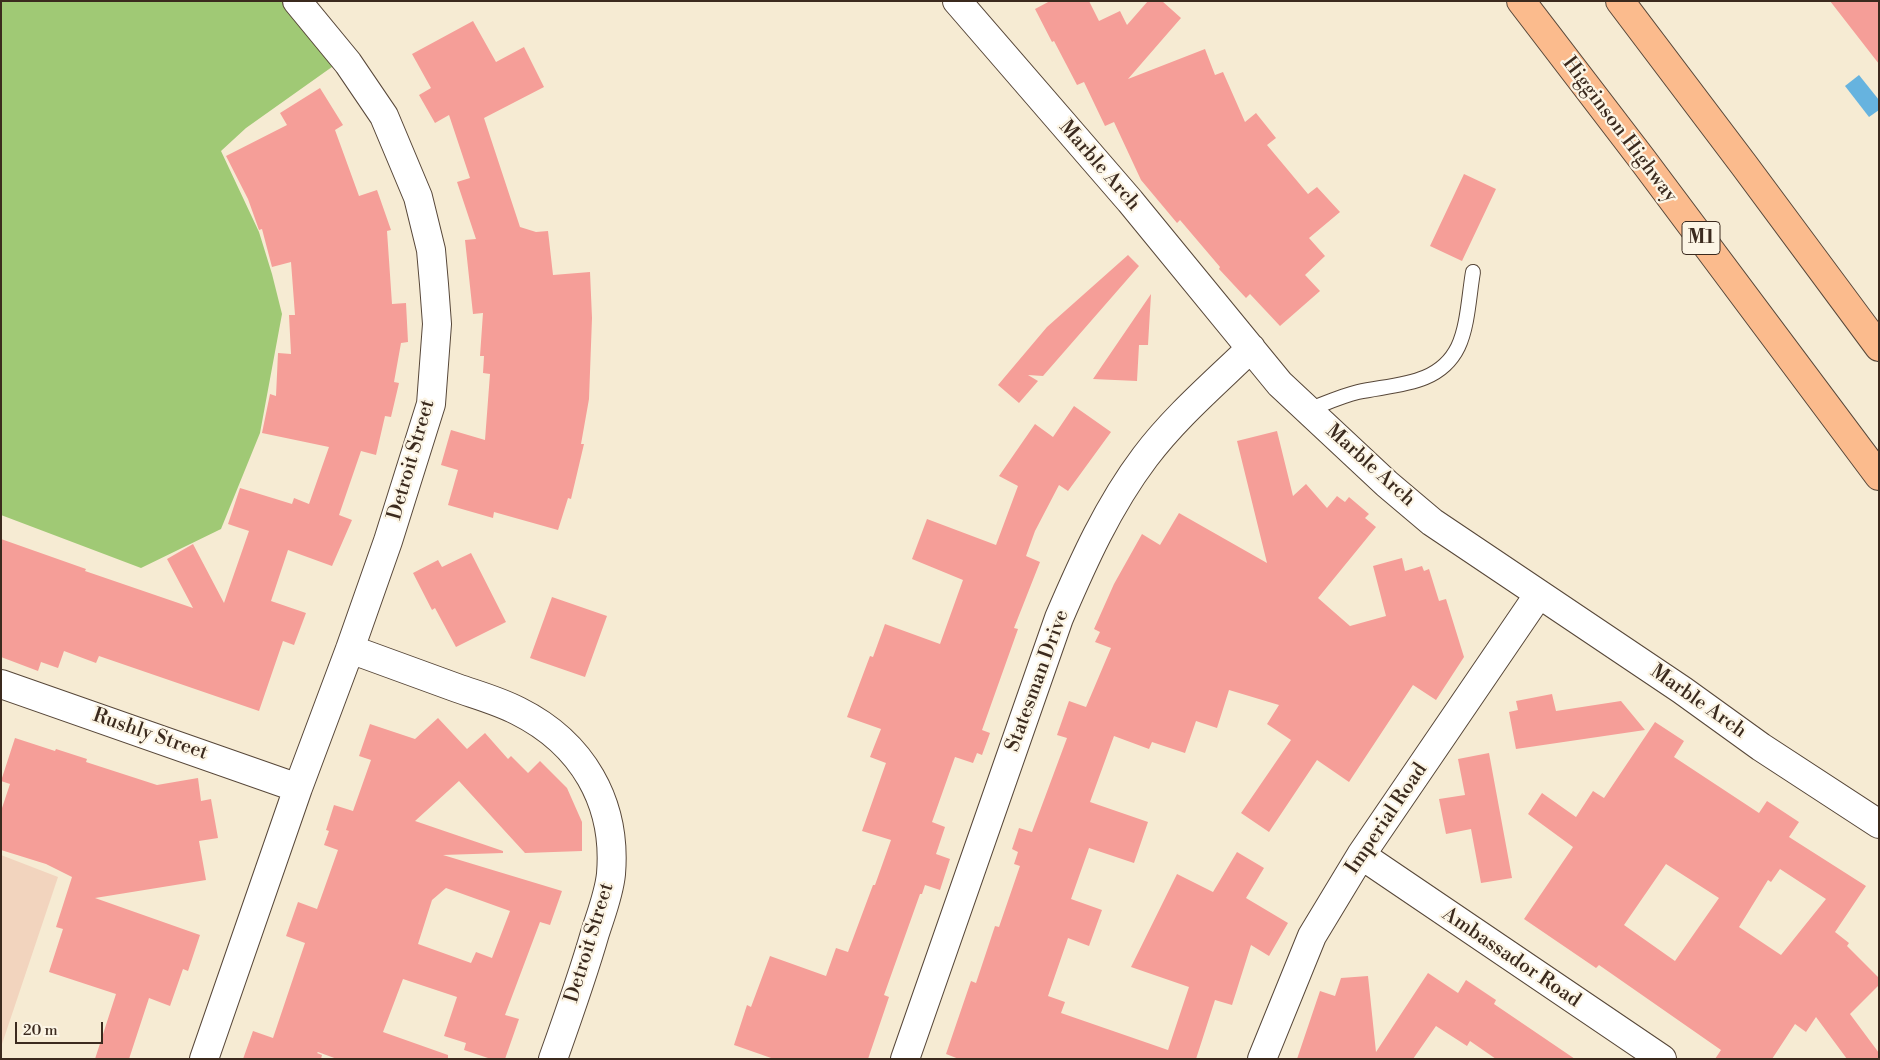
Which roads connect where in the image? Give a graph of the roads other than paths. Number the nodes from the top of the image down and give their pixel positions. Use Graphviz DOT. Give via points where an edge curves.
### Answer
graph roads {
  1 [pos="297,1"];
  2 [pos="956,1"];
  3 [pos="1521,1"];
  4 [pos="1620,1"];
  5 [pos="1473,272"];
  6 [pos="1879,347"];
  7 [pos="1251,348"];
  8 [pos="1308,410"];
  9 [pos="1879,476"];
  10 [pos="1539,594"];
  11 [pos="350,649"];
  12 [pos="1,684"];
  13 [pos="298,788"];
  14 [pos="1879,824"];
  15 [pos="1361,856"];
  16 [pos="204,1059"];
  17 [pos="553,1059"];
  18 [pos="905,1059"];
  19 [pos="1262,1059"];
  20 [pos="1662,1059"];
  1 -- 11 [label="street, Detroit Street" via="348,63 384,116 418,197 431,250 434,284 437,324 431,404"];
  2 -- 7 [label="street, Marble Arch" via="1130,201"];
  3 -- 9 [label="highway, Higginson Highway / M1"];
  4 -- 6 [label="highway"];
  5 -- 8 [label="lane" via="1462,334 1457,348 1442,368 1416,382 1357,392"];
  7 -- 8 [label="street, Marble Arch" via="1280,384"];
  7 -- 18 [label="street, Statesman Drive" via="1145,456 1118,497 1081,566 1059,618"];
  8 -- 10 [label="street, Marble Arch" via="1432,522"];
  10 -- 14 [label="street, Marble Arch"];
  10 -- 15 [label="street, Imperial Road"];
  11 -- 13 [label="street, Detroit Street"];
  11 -- 17 [label="street, Detroit Street" via="517,710 561,739 585,768 596,788 610,828 611,876 583,974"];
  12 -- 13 [label="street, Rushly Street"];
  13 -- 16 [label="street, Detroit Street"];
  15 -- 19 [label="street, Imperial Road" via="1312,936"];
  15 -- 20 [label="street, Ambassador Road"];
}
